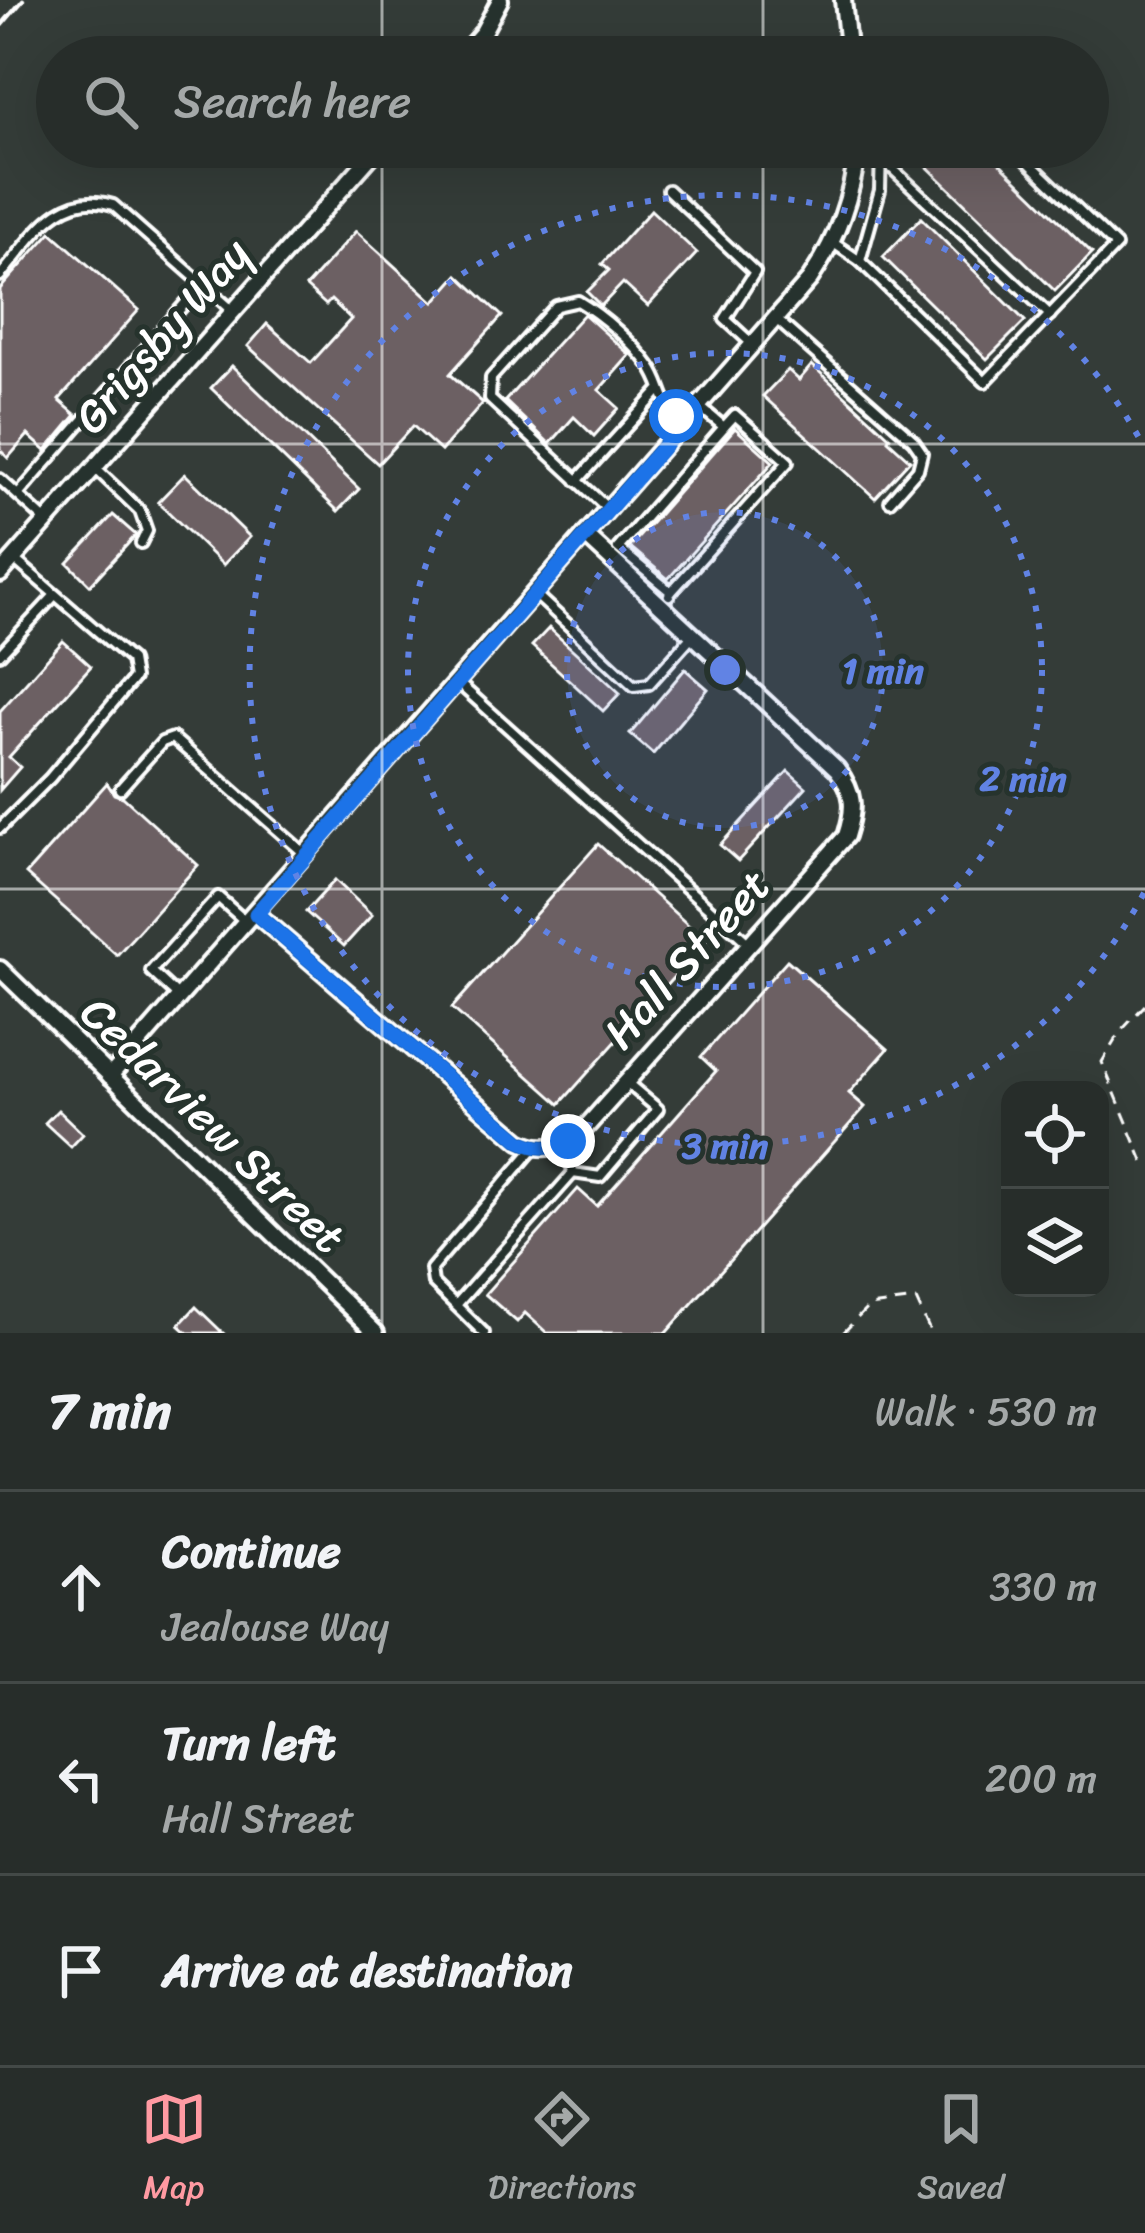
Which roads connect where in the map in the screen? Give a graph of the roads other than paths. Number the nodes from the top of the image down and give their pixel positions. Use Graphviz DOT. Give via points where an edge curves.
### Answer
graph roads {
  1 [pos="500,0"];
  2 [pos="843,0"];
  3 [pos="479,36"];
  4 [pos="847,36"];
  5 [pos="360,168"];
  6 [pos="855,168"];
  7 [pos="881,168"];
  8 [pos="892,168"];
  9 [pos="1035,168"];
  10 [pos="668,190"];
  11 [pos="832,242"];
  12 [pos="860,261"];
  13 [pos="0,277"];
  14 [pos="202,284"];
  15 [pos="232,310"];
  16 [pos="1050,315"];
  17 [pos="775,318"];
  18 [pos="752,344"];
  19 [pos="659,392"];
  20 [pos="699,406"];
  21 [pos="683,424"];
  22 [pos="724,427"];
  23 [pos="94,467"];
  24 [pos="0,479"];
  25 [pos="578,481"];
  26 [pos="18,495"];
  27 [pos="890,501"];
  28 [pos="608,508"];
  29 [pos="46,521"];
  30 [pos="585,535"];
  31 [pos="141,542"];
  32 [pos="614,552"];
  33 [pos="13,558"];
  34 [pos="0,574"];
  35 [pos="671,592"];
  36 [pos="534,593"];
  37 [pos="54,596"];
  38 [pos="660,605"];
  39 [pos="693,635"];
  40 [pos="0,654"];
  41 [pos="457,682"];
  42 [pos="120,789"];
  43 [pos="0,827"];
  44 [pos="307,855"];
  45 [pos="252,918"];
  46 [pos="749,944"];
  47 [pos="0,969"];
  48 [pos="180,998"];
  49 [pos="110,1076"];
  50 [pos="626,1082"];
  51 [pos="568,1141"];
  52 [pos="534,1148"];
  53 [pos="573,1173"];
  54 [pos="456,1305"];
  55 [pos="376,1333"];
  56 [pos="484,1333"];
  1 -- 3 [label="street"];
  2 -- 4 [label="street"];
  5 -- 15 [label="street, Grigsby Way"];
  6 -- 11 [label="street"];
  7 -- 12 [label="lane"];
  8 -- 16 [label="lane"];
  9 -- 16 [label="lane" via="1116,246"];
  10 -- 18 [label="lane" via="755,272 725,319"];
  11 -- 12 [label="lane"];
  11 -- 17 [label="street"];
  12 -- 16 [label="lane" via="986,382"];
  13 -- 14 [label="lane" via="64,206 94,199 113,205"];
  14 -- 15 [label="lane"];
  14 -- 26 [label="lane"];
  15 -- 23 [label="street, Grigsby Way"];
  17 -- 18 [label="street"];
  17 -- 27 [label="lane" via="922,453 918,470"];
  18 -- 20 [label="street"];
  19 -- 21 [label="lane"];
  19 -- 25 [label="lane"];
  19 -- 25 [label="lane" via="646,361 590,308 556,305 491,378 490,399"];
  20 -- 21 [label="street"];
  20 -- 22 [label="lane"];
  21 -- 28 [label="street"];
  22 -- 32 [label="lane"];
  22 -- 35 [label="lane" via="736,415 788,462"];
  23 -- 29 [label="street, Grigsby Way"];
  23 -- 31 [label="lane" via="140,511 147,530"];
  24 -- 26 [label="lane"];
  25 -- 28 [label="lane"];
  26 -- 29 [label="lane"];
  28 -- 30 [label="street"];
  29 -- 33 [label="street, Grigsby Way"];
  30 -- 32 [label="street, Hall Street"];
  30 -- 36 [label="street"];
  32 -- 35 [label="lane"];
  32 -- 38 [label="street, Hall Street"];
  33 -- 34 [label="street, Grigsby Way"];
  33 -- 37 [label="lane"];
  35 -- 38 [label="lane"];
  36 -- 39 [label="lane" via="634,686 649,684"];
  36 -- 41 [label="street"];
  37 -- 40 [label="lane"];
  37 -- 43 [label="lane" via="131,660 134,678"];
  38 -- 39 [label="street, Hall Street"];
  39 -- 46 [label="street, Hall Street" via="851,788 846,836"];
  41 -- 44 [label="street"];
  41 -- 46 [label="lane"];
  42 -- 44 [label="lane" via="172,738"];
  44 -- 45 [label="street"];
  45 -- 48 [label="street"];
  45 -- 48 [label="lane" via="218,897 151,971"];
  45 -- 52 [label="street"];
  46 -- 50 [label="street, Hall Street"];
  47 -- 49 [label="street, Cedarview Street"];
  48 -- 49 [label="street"];
  49 -- 55 [label="street, Cedarview Street"];
  50 -- 51 [label="street, Hall Street"];
  50 -- 53 [label="lane" via="658,1109 600,1177"];
  51 -- 52 [label="street"];
  51 -- 53 [label="lane"];
  52 -- 54 [label="lane" via="431,1269"];
  53 -- 54 [label="lane"];
  54 -- 56 [label="lane"];
}
